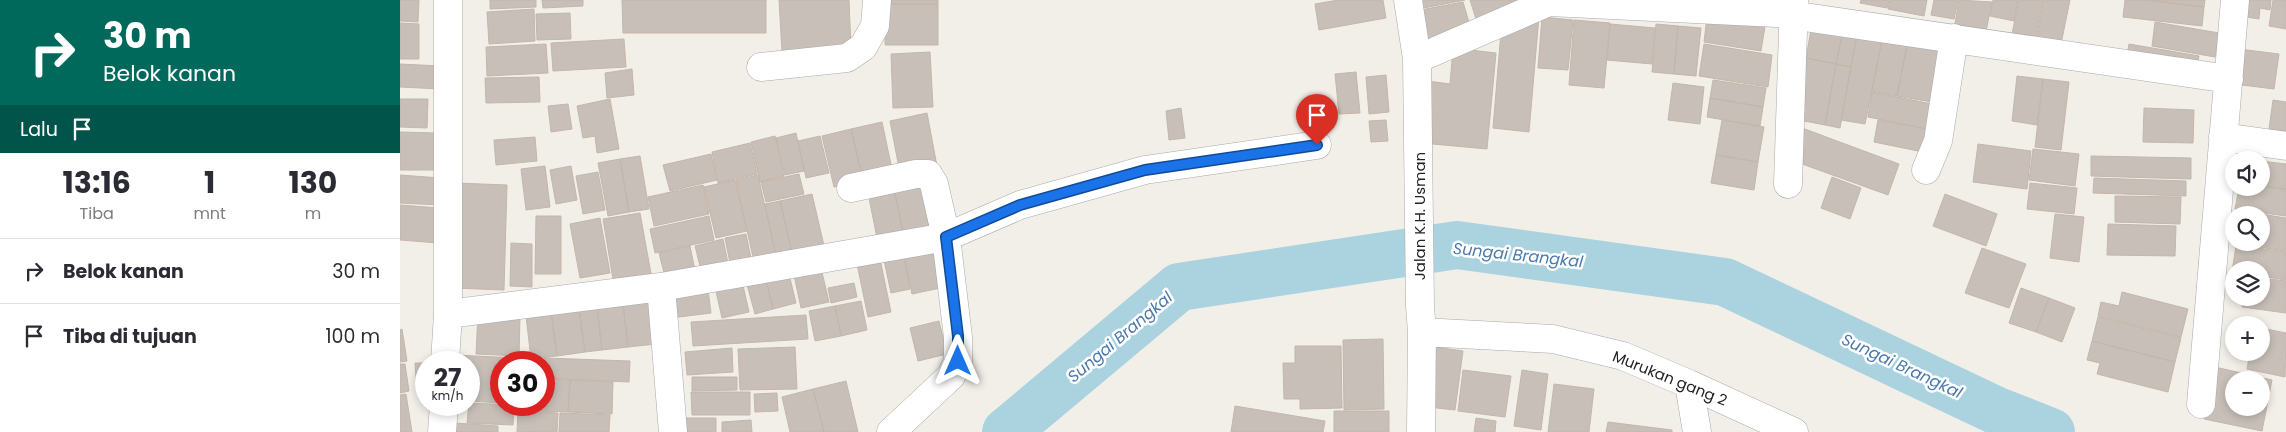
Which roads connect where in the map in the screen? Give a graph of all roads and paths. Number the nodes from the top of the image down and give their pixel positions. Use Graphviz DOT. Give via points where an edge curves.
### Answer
graph roads {
  1 [pos="448,0"];
  2 [pos="877,0"];
  3 [pos="1408,0"];
  4 [pos="2235,0"];
  5 [pos="1549,1"];
  6 [pos="1794,8"];
  7 [pos="1954,38"];
  8 [pos="1417,59"];
  9 [pos="762,67"];
  10 [pos="2229,79"];
  11 [pos="2223,138"];
  12 [pos="1317,145"];
  13 [pos="2286,146"];
  14 [pos="1926,170"];
  15 [pos="1788,184"];
  16 [pos="851,188"];
  17 [pos="946,237"];
  18 [pos="661,287"];
  19 [pos="448,314"];
  20 [pos="1421,319"];
  21 [pos="446,351"];
  22 [pos="1689,384"];
  23 [pos="2201,404"];
  24 [pos="443,416"];
  25 [pos="442,432"];
  26 [pos="673,432"];
  27 [pos="891,432"];
  28 [pos="1421,432"];
  29 [pos="1697,432"];
  30 [pos="1794,432"];
  1 -- 19 [label="street"];
  2 -- 9 [label="street" via="875,26 863,47 847,58"];
  3 -- 8 [label="street, Jalan K.H. Usman"];
  4 -- 10 [label="street"];
  5 -- 6 [label="street" via="1777,13"];
  5 -- 8 [label="street"];
  6 -- 7 [label="street"];
  6 -- 15 [label="street"];
  7 -- 10 [label="street"];
  7 -- 14 [label="street" via="1938,141"];
  8 -- 20 [label="street, Jalan K.H. Usman"];
  10 -- 11 [label="street"];
  11 -- 13 [label="street"];
  11 -- 23 [label="street"];
  12 -- 17 [label="street" via="1145,170 1020,205"];
  16 -- 17 [label="street" via="928,174 934,184"];
  17 -- 18 [label="street"];
  17 -- 27 [label="street" via="958,361 951,376"];
  18 -- 19 [label="street"];
  18 -- 26 [label="street"];
  19 -- 21 [label="street"];
  20 -- 22 [label="street, Murukan gang 2" via="1553,339 1623,356"];
  20 -- 28 [label="street, Jalan K.H. Usman"];
  22 -- 29 [label="street"];
  22 -- 30 [label="street, Murukan gang 2"];
  24 -- 25 [label="street"];
}
